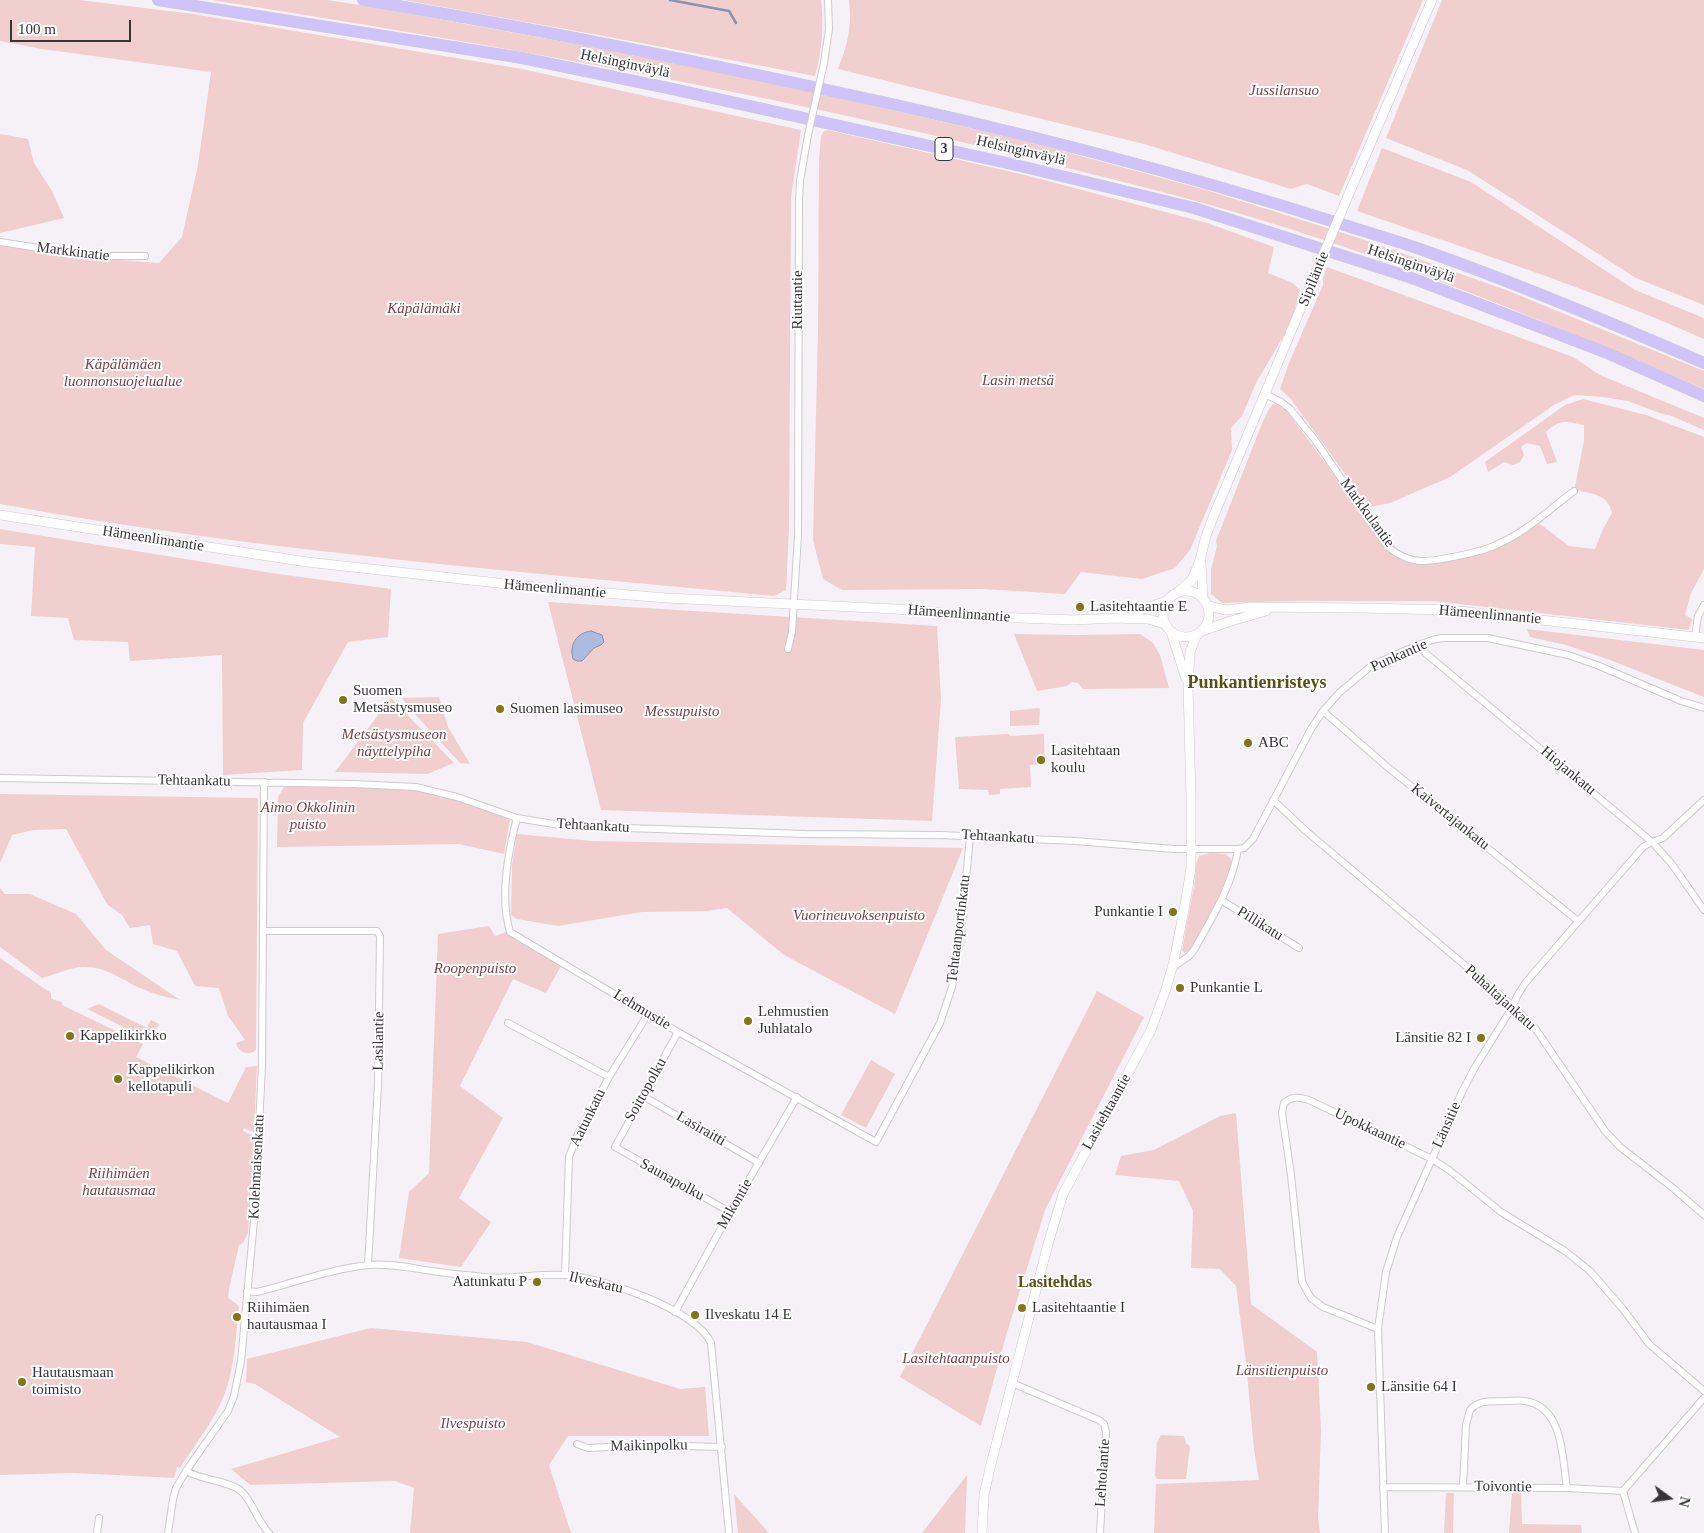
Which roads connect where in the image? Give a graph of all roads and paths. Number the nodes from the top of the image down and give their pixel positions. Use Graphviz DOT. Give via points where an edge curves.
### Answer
graph roads {
  1 [pos="158,0"];
  2 [pos="363,0"];
  3 [pos="828,0"];
  4 [pos="1432,0"];
  5 [pos="0,242"];
  6 [pos="146,256"];
  7 [pos="1704,363"];
  8 [pos="1265,394"];
  9 [pos="1704,396"];
  10 [pos="1574,491"];
  11 [pos="0,514"];
  12 [pos="1200,560"];
  13 [pos="1177,593"];
  14 [pos="1167,601"];
  15 [pos="1205,602"];
  16 [pos="794,604"];
  17 [pos="1704,605"];
  18 [pos="1276,609"];
  19 [pos="1114,618"];
  20 [pos="1165,624"];
  21 [pos="1171,632"];
  22 [pos="1199,633"];
  23 [pos="1699,637"];
  24 [pos="1421,644"];
  25 [pos="788,649"];
  26 [pos="1188,687"];
  27 [pos="1704,708"];
  28 [pos="1323,711"];
  29 [pos="0,778"];
  30 [pos="264,782"];
  31 [pos="1273,800"];
  32 [pos="1704,800"];
  33 [pos="517,818"];
  34 [pos="970,836"];
  35 [pos="1652,842"];
  36 [pos="1191,848"];
  37 [pos="1238,849"];
  38 [pos="1221,900"];
  39 [pos="1704,910"];
  40 [pos="1578,921"];
  41 [pos="264,931"];
  42 [pos="1299,948"];
  43 [pos="1172,968"];
  44 [pos="1513,1006"];
  45 [pos="648,1014"];
  46 [pos="508,1022"];
  47 [pos="678,1032"];
  48 [pos="609,1077"];
  49 [pos="643,1096"];
  50 [pos="797,1097"];
  51 [pos="876,1142"];
  52 [pos="615,1147"];
  53 [pos="1432,1159"];
  54 [pos="759,1163"];
  55 [pos="730,1212"];
  56 [pos="1704,1215"];
  57 [pos="368,1265"];
  58 [pos="566,1275"];
  59 [pos="247,1291"];
  60 [pos="675,1312"];
  61 [pos="1378,1329"];
  62 [pos="1012,1383"];
  63 [pos="1704,1391"];
  64 [pos="1704,1398"];
  65 [pos="577,1444"];
  66 [pos="722,1447"];
  67 [pos="186,1471"];
  68 [pos="1383,1487"];
  69 [pos="1463,1487"];
  70 [pos="1567,1488"];
  71 [pos="1624,1491"];
  72 [pos="99,1518"];
  73 [pos="97,1533"];
  74 [pos="168,1533"];
  75 [pos="269,1533"];
  76 [pos="729,1533"];
  77 [pos="982,1533"];
  78 [pos="1100,1533"];
  79 [pos="1385,1533"];
  80 [pos="1635,1533"];
  1 -- 9 [label="highway, Helsinginväylä / 3" via="532,60 1016,165 1194,208 1409,277 1607,353"];
  2 -- 7 [label="highway, Helsinginväylä / 3" via="678,57 925,110 1195,179 1431,253"];
  3 -- 16 [label="street, Riuttantie, bridge" via="829,29 808,135 798,207 798,535"];
  4 -- 8 [label="main road, Sipiläntie, bridge"];
  5 -- 6 [label="street, Markkinatie" via="90,256"];
  8 -- 10 [label="street, Markkulantie" via="1290,409 1315,440 1388,547 1414,561 1432,561 1492,547 1521,531"];
  8 -- 12 [label="main road, Sipiläntie" via="1211,522"];
  11 -- 16 [label="main road, Hämeenlinnantie" via="307,562 534,587"];
  12 -- 13 [label="main road, Sipiläntie" via="1192,580"];
  12 -- 15 [label="main road, Sipiläntie"];
  13 -- 14 [label="main road"];
  13 -- 15 [label="main road" via="1190,591"];
  14 -- 19 [label="main road, Hämeenlinnantie"];
  14 -- 20 [label="main road"];
  15 -- 18 [label="main road, Hämeenlinnantie" via="1226,610"];
  15 -- 22 [label="main road" via="1208,622"];
  16 -- 19 [label="main road, Hämeenlinnantie" via="993,618"];
  16 -- 25 [label="street, Riuttantie"];
  17 -- 23 [label="street" via="1698,616"];
  18 -- 22 [label="main road, Hämeenlinnantie"];
  18 -- 23 [label="main road, Hämeenlinnantie" via="1450,610"];
  19 -- 20 [label="main road, Hämeenlinnantie" via="1148,619"];
  20 -- 21 [label="main road"];
  21 -- 22 [label="main road" via="1184,637"];
  21 -- 26 [label="main road, Lasitehtaantie"];
  22 -- 26 [label="main road, Lasitehtaantie" via="1190,652"];
  24 -- 27 [label="street, Punkantie" via="1442,638 1467,637 1540,648 1597,665"];
  24 -- 28 [label="street, Punkantie" via="1371,666"];
  24 -- 35 [label="street, Hiojankatu" via="1424,652"];
  26 -- 36 [label="main road, Lasitehtaantie"];
  28 -- 31 [label="street, Punkantie"];
  28 -- 40 [label="street, Kaivertajankatu"];
  29 -- 30 [label="street, Tehtaankatu"];
  30 -- 33 [label="street, Tehtaankatu" via="416,788 457,797"];
  30 -- 41 [label="street, Kolehmaisenkatu"];
  31 -- 37 [label="street, Punkantie" via="1253,839"];
  31 -- 44 [label="street, Puhaltajankatu"];
  32 -- 35 [label="street, Länsitie" via="1663,838"];
  33 -- 34 [label="street, Tehtaankatu" via="566,826"];
  33 -- 45 [label="street, Lehmustie" via="507,884 506,920 510,932"];
  34 -- 36 [label="street, Tehtaankatu"];
  34 -- 51 [label="street, Tehtaanportinkatu" via="955,977 946,1008"];
  35 -- 39 [label="street, Hiojankatu"];
  35 -- 40 [label="street, Länsitie" via="1643,847"];
  36 -- 37 [label="street"];
  36 -- 43 [label="main road, Lasitehtaantie" via="1186,899"];
  37 -- 38 [label="street" via="1232,875"];
  38 -- 42 [label="street, Pillikatu"];
  38 -- 43 [label="street" via="1194,950"];
  40 -- 44 [label="street, Länsitie" via="1526,982"];
  41 -- 57 [label="street, Lasilantie" via="377,932 380,936 378,1084"];
  41 -- 59 [label="street, Kolehmaisenkatu" via="261,1103"];
  43 -- 62 [label="main road, Lasitehtaantie" via="1151,1030 1063,1194"];
  44 -- 53 [label="street, Länsitie" via="1462,1092"];
  44 -- 56 [label="street, Puhaltajankatu" via="1535,1028 1605,1131"];
  45 -- 47 [label="street, Lehmustie"];
  45 -- 48 [label="street"];
  46 -- 48 [label="street, Aatunkatu"];
  47 -- 49 [label="street, Soittopolku"];
  47 -- 50 [label="street, Lehmustie"];
  48 -- 58 [label="street, Aatunkatu" via="569,1157"];
  49 -- 52 [label="street, Soittopolku"];
  49 -- 54 [label="street, Lasiraitti"];
  50 -- 51 [label="street, Lehmustie"];
  50 -- 54 [label="street, Mikontie"];
  52 -- 55 [label="street, Saunapolku"];
  53 -- 61 [label="street, Länsitie" via="1390,1256"];
  53 -- 61 [label="street, Upokkaantie" via="1303,1098 1292,1098 1282,1107 1302,1282 1311,1298 1323,1307"];
  53 -- 63 [label="street, Upokkaantie" via="1500,1212 1565,1251 1590,1272 1649,1344"];
  54 -- 55 [label="street, Mikontie"];
  55 -- 60 [label="street, Mikontie"];
  57 -- 58 [label="street, Ilveskatu" via="490,1278"];
  57 -- 59 [label="street, Ilveskatu" via="257,1292"];
  58 -- 60 [label="street, Ilveskatu" via="622,1288"];
  59 -- 67 [label="street, Kolehmaisenkatu" via="232,1404"];
  60 -- 66 [label="street, Ilveskatu" via="703,1330 711,1343"];
  61 -- 68 [label="street, Länsitie"];
  62 -- 77 [label="main road, Lasitehtaantie" via="984,1495"];
  62 -- 78 [label="street, Lehtolantie" via="1104,1424"];
  64 -- 71 [label="street"];
  65 -- 66 [label="street, Maikinpolku" via="588,1448 646,1445"];
  66 -- 76 [label="street, Ilveskatu"];
  67 -- 74 [label="street, Kolehmaisenkatu" via="174,1494"];
  67 -- 75 [label="street" via="241,1491"];
  68 -- 69 [label="street, Toivontie"];
  68 -- 79 [label="street, Länsitie"];
  69 -- 70 [label="street, Toivontie"];
  69 -- 70 [label="street" via="1466,1425 1470,1410 1481,1402 1526,1401 1542,1407 1557,1429"];
  70 -- 71 [label="street, Toivontie"];
  71 -- 80 [label="street"];
  72 -- 73 [label="street"];
}
